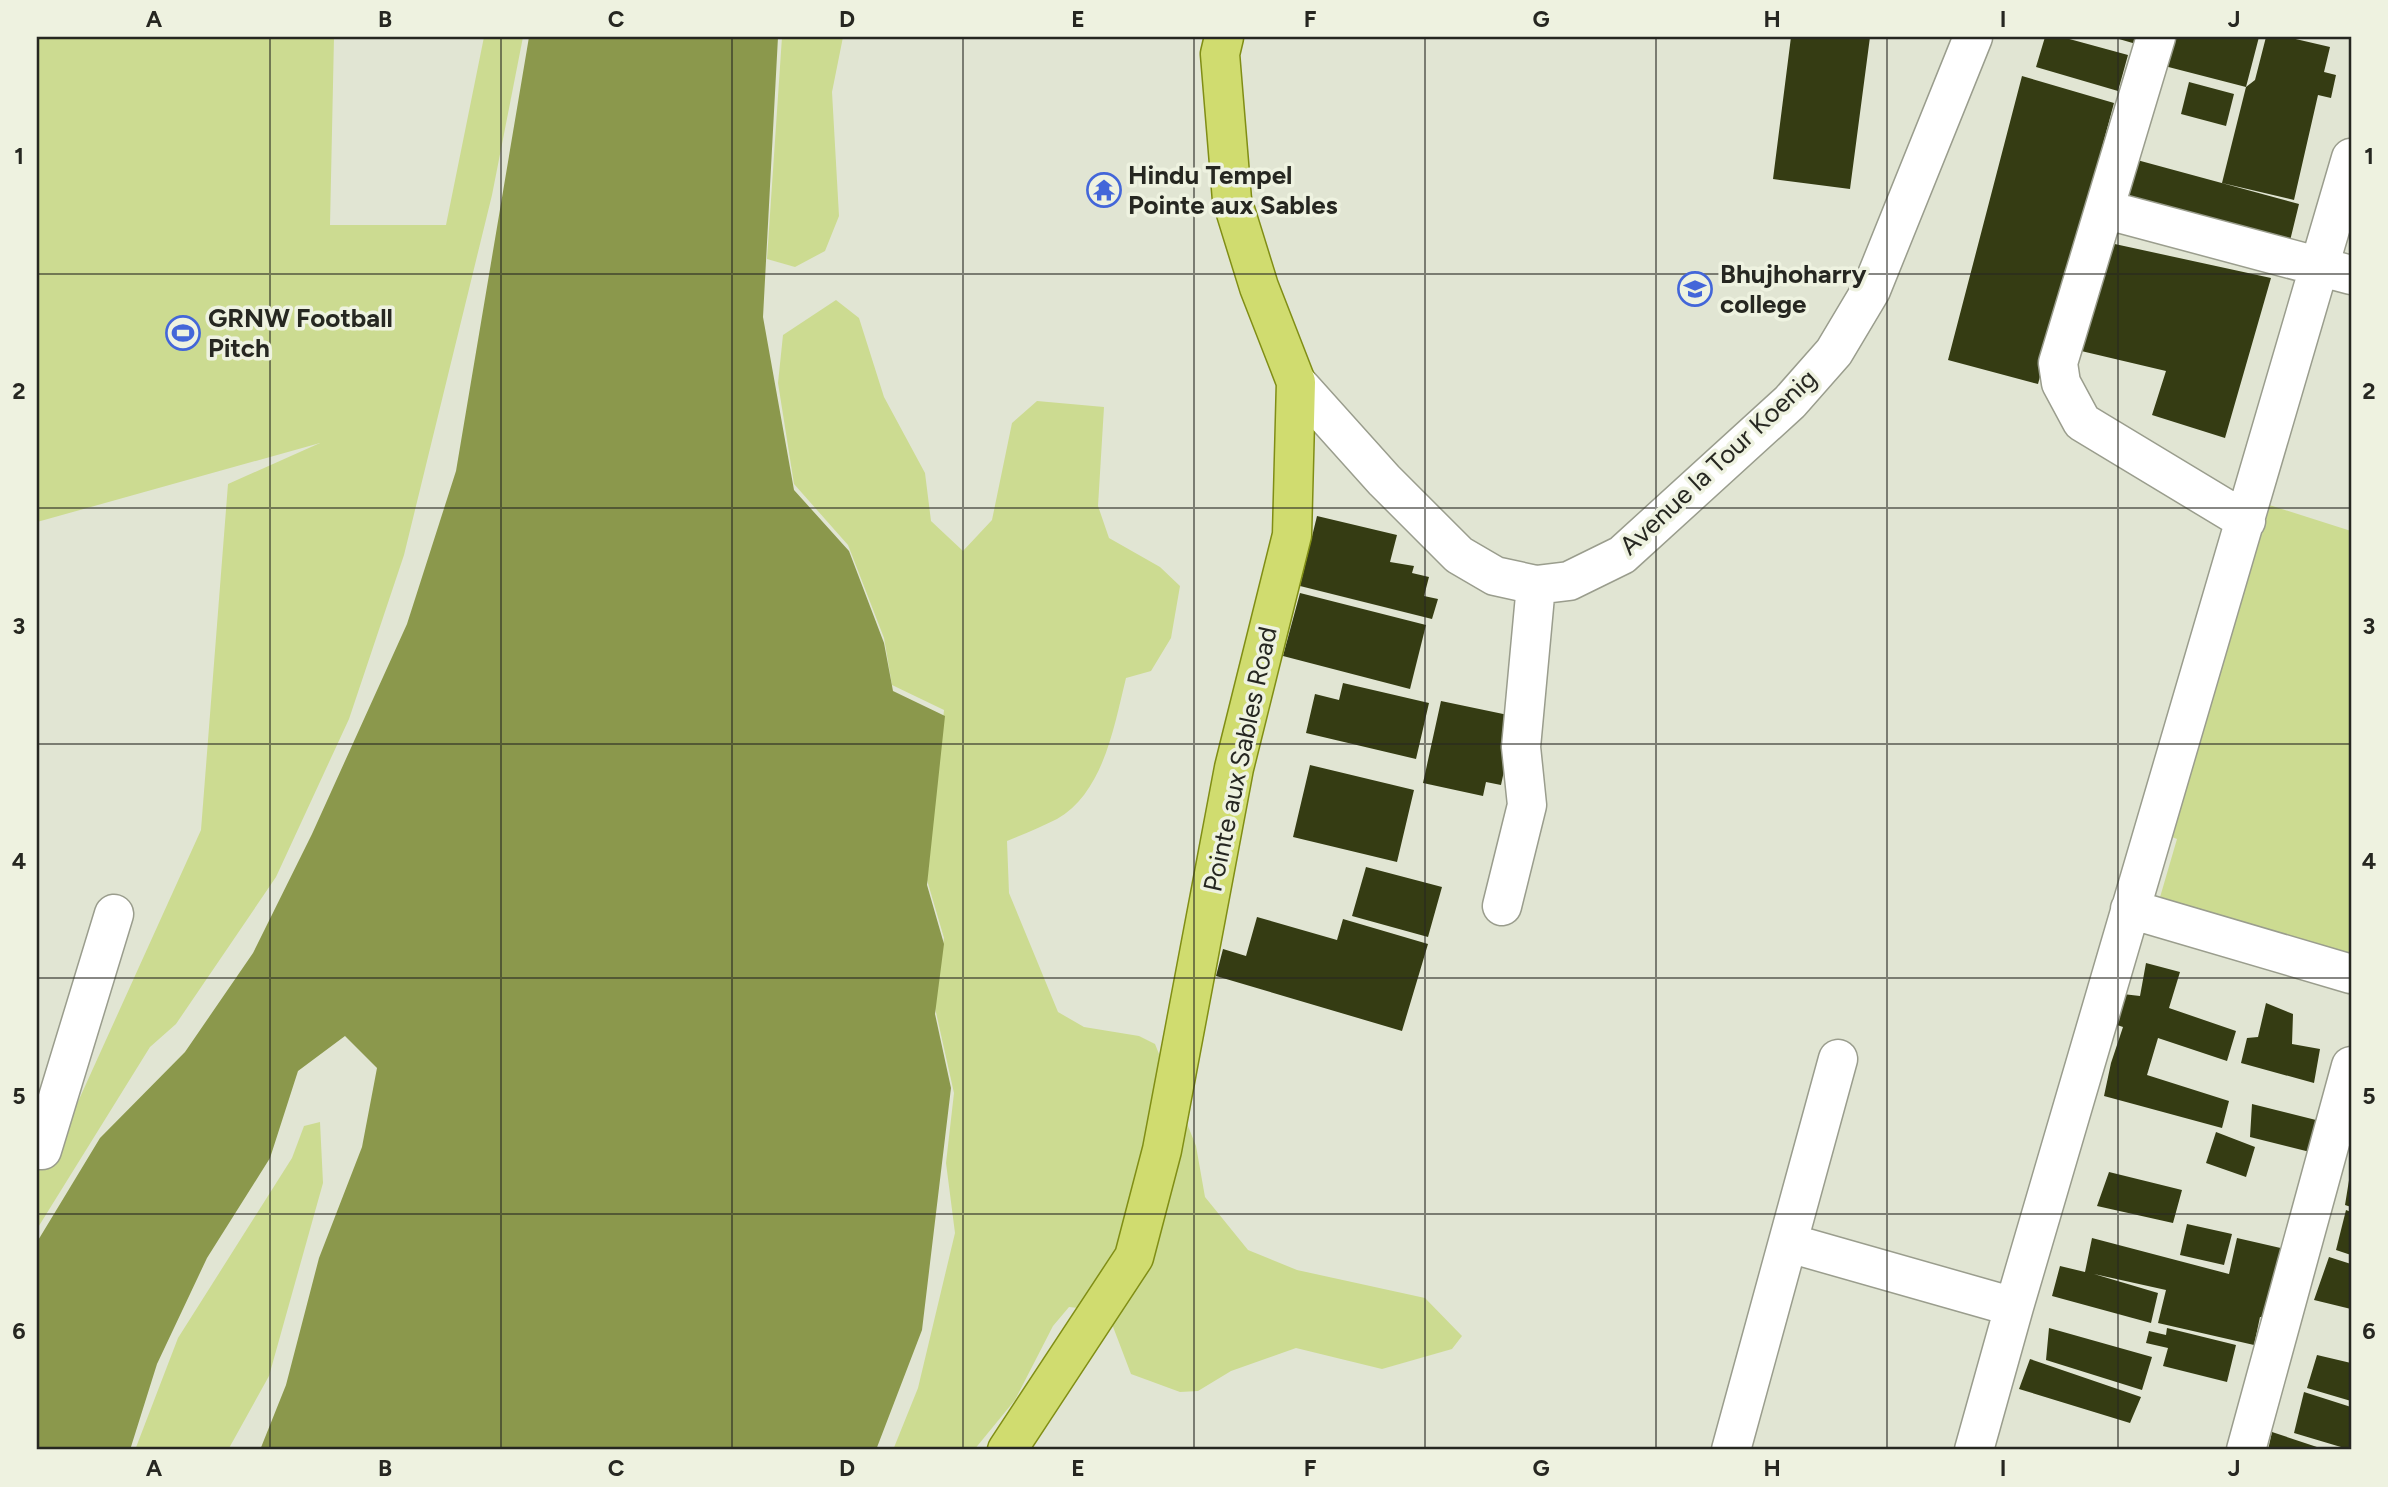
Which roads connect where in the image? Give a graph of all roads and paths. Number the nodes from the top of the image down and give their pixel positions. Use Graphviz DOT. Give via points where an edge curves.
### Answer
graph roads {
  1 [pos="1224,37"];
  2 [pos="1973,37"];
  3 [pos="2156,37"];
  4 [pos="2351,158"];
  5 [pos="2107,209"];
  6 [pos="2337,271"];
  7 [pos="1296,382"];
  8 [pos="2246,520"];
  9 [pos="1536,585"];
  10 [pos="1502,906"];
  11 [pos="2130,909"];
  12 [pos="114,914"];
  13 [pos="2351,974"];
  14 [pos="1838,1059"];
  15 [pos="2351,1066"];
  16 [pos="37,1150"];
  17 [pos="1789,1243"];
  18 [pos="2014,1307"];
  19 [pos="1007,1450"];
  20 [pos="1731,1450"];
  21 [pos="1975,1450"];
  22 [pos="2246,1450"];
  1 -- 7 [label="main road, Pointe aux Sables Road" via="1220,54 1232,200"];
  2 -- 9 [label="street, Avenue la Tour Koenig" via="1871,290 1834,352 1790,402 1622,555 1569,581"];
  3 -- 5 [label="street"];
  4 -- 6 [label="street"];
  5 -- 6 [label="street"];
  5 -- 8 [label="street" via="2058,363 2061,383 2082,422"];
  6 -- 8 [label="street"];
  7 -- 9 [label="street, Avenue la Tour Koenig" via="1459,555 1495,576"];
  7 -- 19 [label="main road, Pointe aux Sables Road" via="1292,535 1234,768 1162,1150 1134,1257"];
  8 -- 11 [label="street"];
  9 -- 10 [label="street" via="1521,747 1527,805"];
  11 -- 13 [label="street"];
  11 -- 18 [label="street"];
  12 -- 16 [label="street" via="42,1150"];
  14 -- 17 [label="street"];
  15 -- 22 [label="street"];
  17 -- 18 [label="street"];
  17 -- 20 [label="street"];
  18 -- 21 [label="street"];
}
